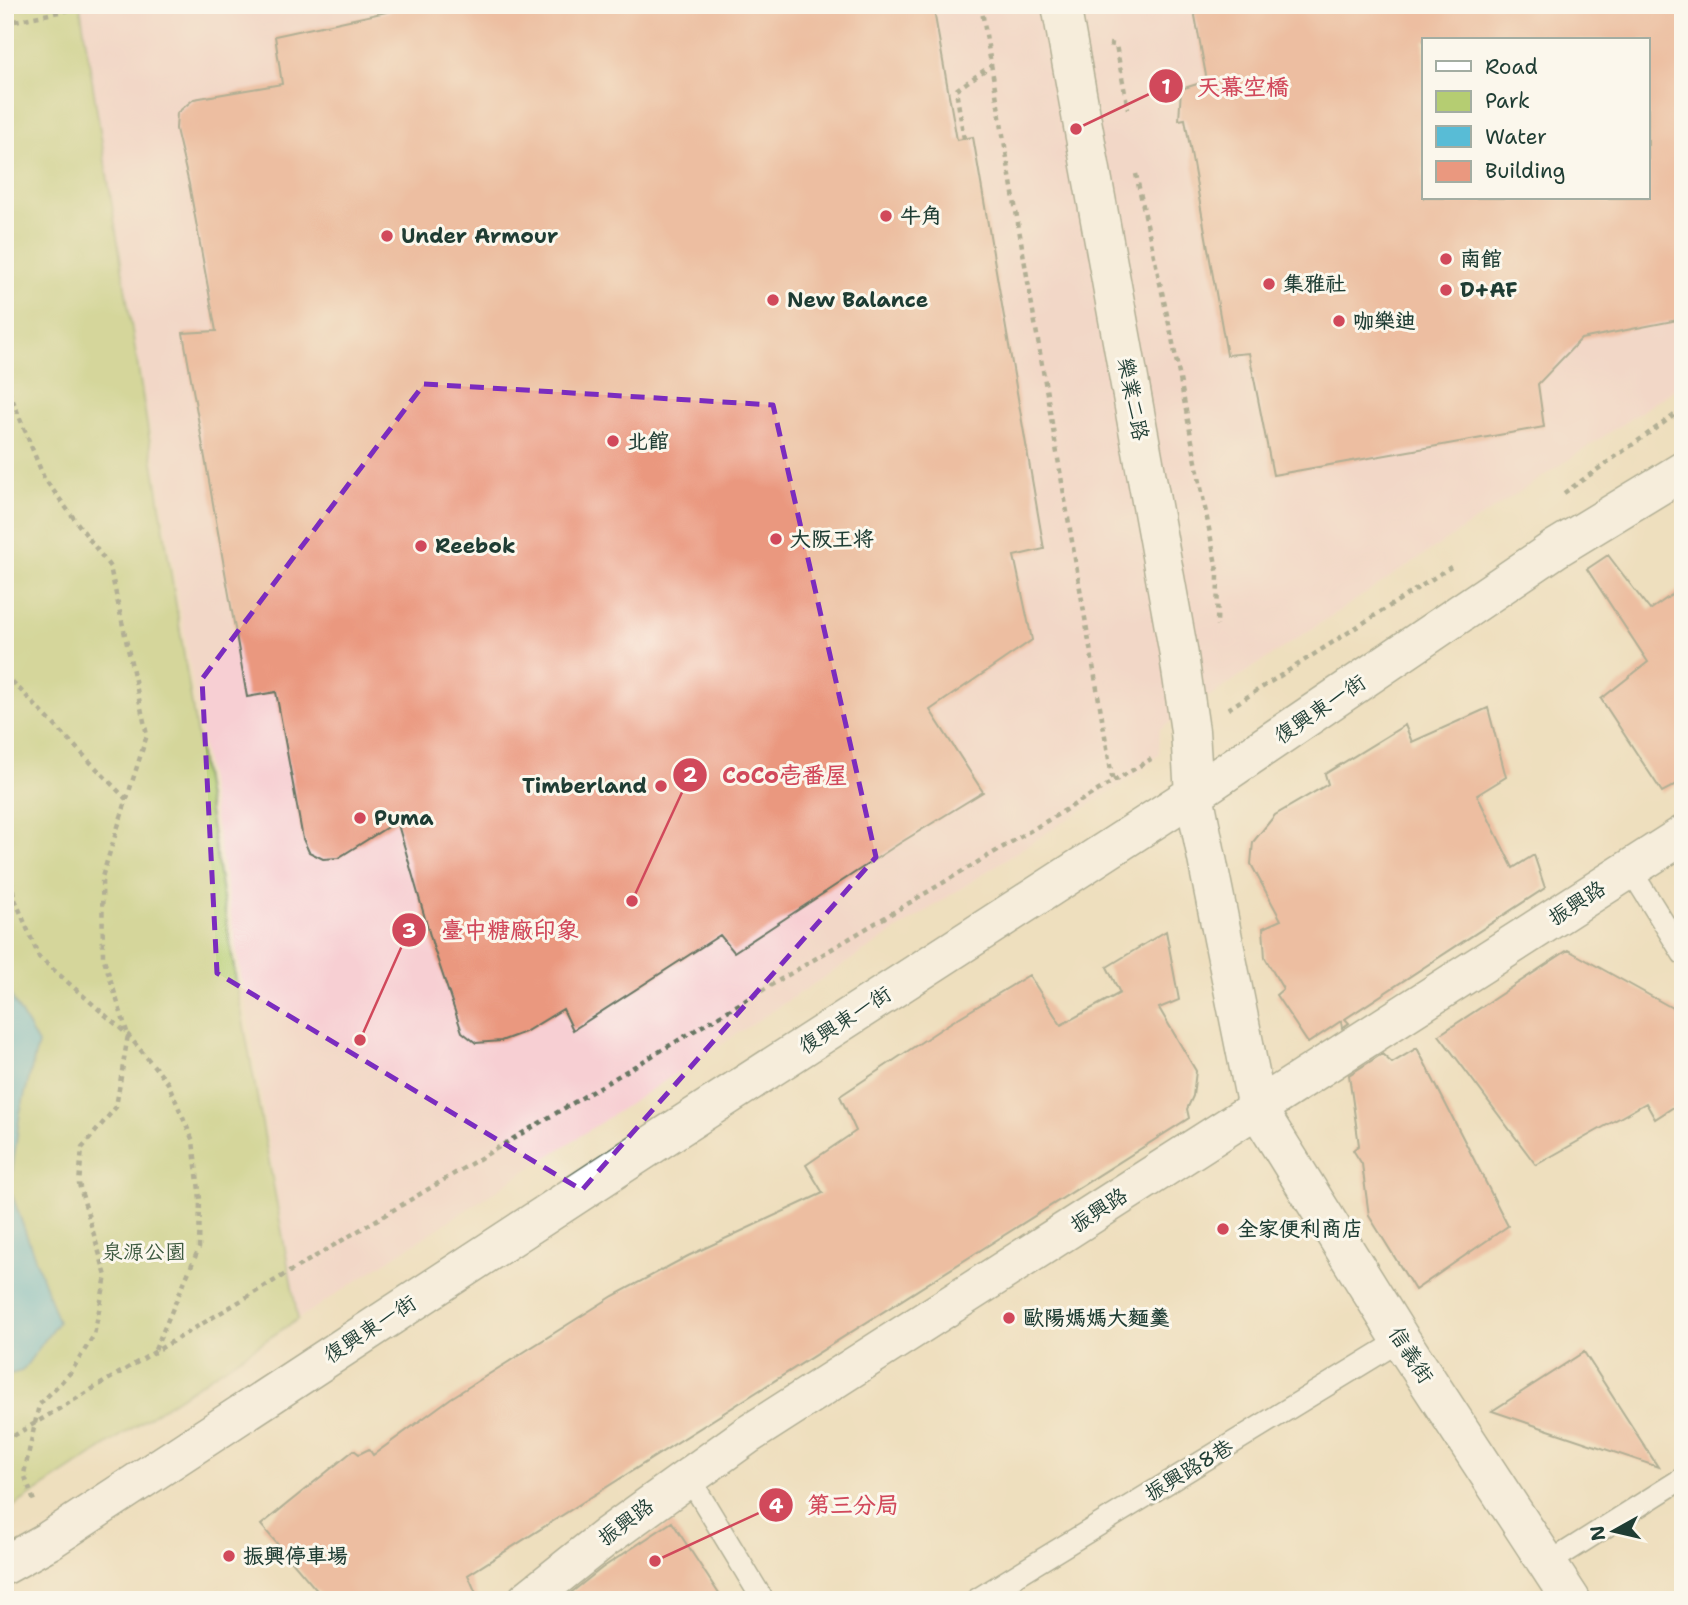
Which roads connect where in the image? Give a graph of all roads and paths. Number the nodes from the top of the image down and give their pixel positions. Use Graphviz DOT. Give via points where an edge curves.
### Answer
graph roads {
  1 [pos="94,5"];
  2 [pos="981,5"];
  3 [pos="1061,5"];
  4 [pos="5,23"];
  5 [pos="1105,31"];
  6 [pos="1116,45"];
  7 [pos="1110,57"];
  8 [pos="992,65"];
  9 [pos="1116,83"];
  10 [pos="964,139"];
  11 [pos="1133,162"];
  12 [pos="5,381"];
  13 [pos="1683,409"];
  14 [pos="1683,471"];
  15 [pos="1555,499"];
  16 [pos="1463,559"];
  17 [pos="1217,627"];
  18 [pos="5,674"];
  19 [pos="1190,731"];
  20 [pos="1113,783"];
  21 [pos="1194,794"];
  22 [pos="126,799"];
  23 [pos="1683,835"];
  24 [pos="5,840"];
  25 [pos="1630,869"];
  26 [pos="1683,954"];
  27 [pos="128,1035"];
  28 [pos="1257,1108"];
  29 [pos="1401,1340"];
  30 [pos="153,1353"];
  31 [pos="36,1423"];
  32 [pos="5,1441"];
  33 [pos="688,1476"];
  34 [pos="1683,1478"];
  35 [pos="48,1541"];
  36 [pos="1547,1564"];
  37 [pos="5,1565"];
  38 [pos="527,1600"];
  39 [pos="763,1600"];
  40 [pos="976,1600"];
  41 [pos="1571,1600"];
  1 -- 4 [label="path"];
  2 -- 8 [label="path"];
  3 -- 19 [label="street, 樂業二路"];
  5 -- 7 [label="path"];
  6 -- 9 [label="path" via="1125,109"];
  8 -- 10 [label="path" via="956,90"];
  8 -- 20 [label="path"];
  11 -- 17 [label="path" via="1218,575"];
  12 -- 22 [label="path" via="44,478 110,567 147,735"];
  13 -- 15 [label="path"];
  14 -- 21 [label="street, 復興東一街" via="1555,549"];
  16 -- 19 [label="path"];
  18 -- 22 [label="path"];
  19 -- 20 [label="path"];
  19 -- 21 [label="street, 樂業二路"];
  20 -- 30 [label="path"];
  21 -- 28 [label="street, 樂業二路"];
  21 -- 35 [label="street, 復興東一街"];
  22 -- 27 [label="path" via="102,877 103,956"];
  23 -- 25 [label="street, 振興路"];
  24 -- 27 [label="path" via="14,897 38,957"];
  25 -- 26 [label="lane"];
  25 -- 28 [label="street, 振興路"];
  27 -- 30 [label="path" via="168,1083 192,1141 200,1199 199,1248"];
  27 -- 31 [label="path" via="116,1107 82,1148 79,1184 106,1276 94,1335 71,1372 39,1405"];
  28 -- 29 [label="street, 信義街"];
  28 -- 33 [label="street, 振興路"];
  29 -- 36 [label="street, 信義街"];
  29 -- 40 [label="lane, 振興路8巷"];
  30 -- 31 [label="path"];
  31 -- 32 [label="path"];
  31 -- 35 [label="path" via="24,1474"];
  33 -- 38 [label="street, 振興路"];
  33 -- 39 [label="lane"];
  34 -- 36 [label="lane"];
  35 -- 37 [label="street, 復興東一街"];
  36 -- 41 [label="street, 信義街"];
}
